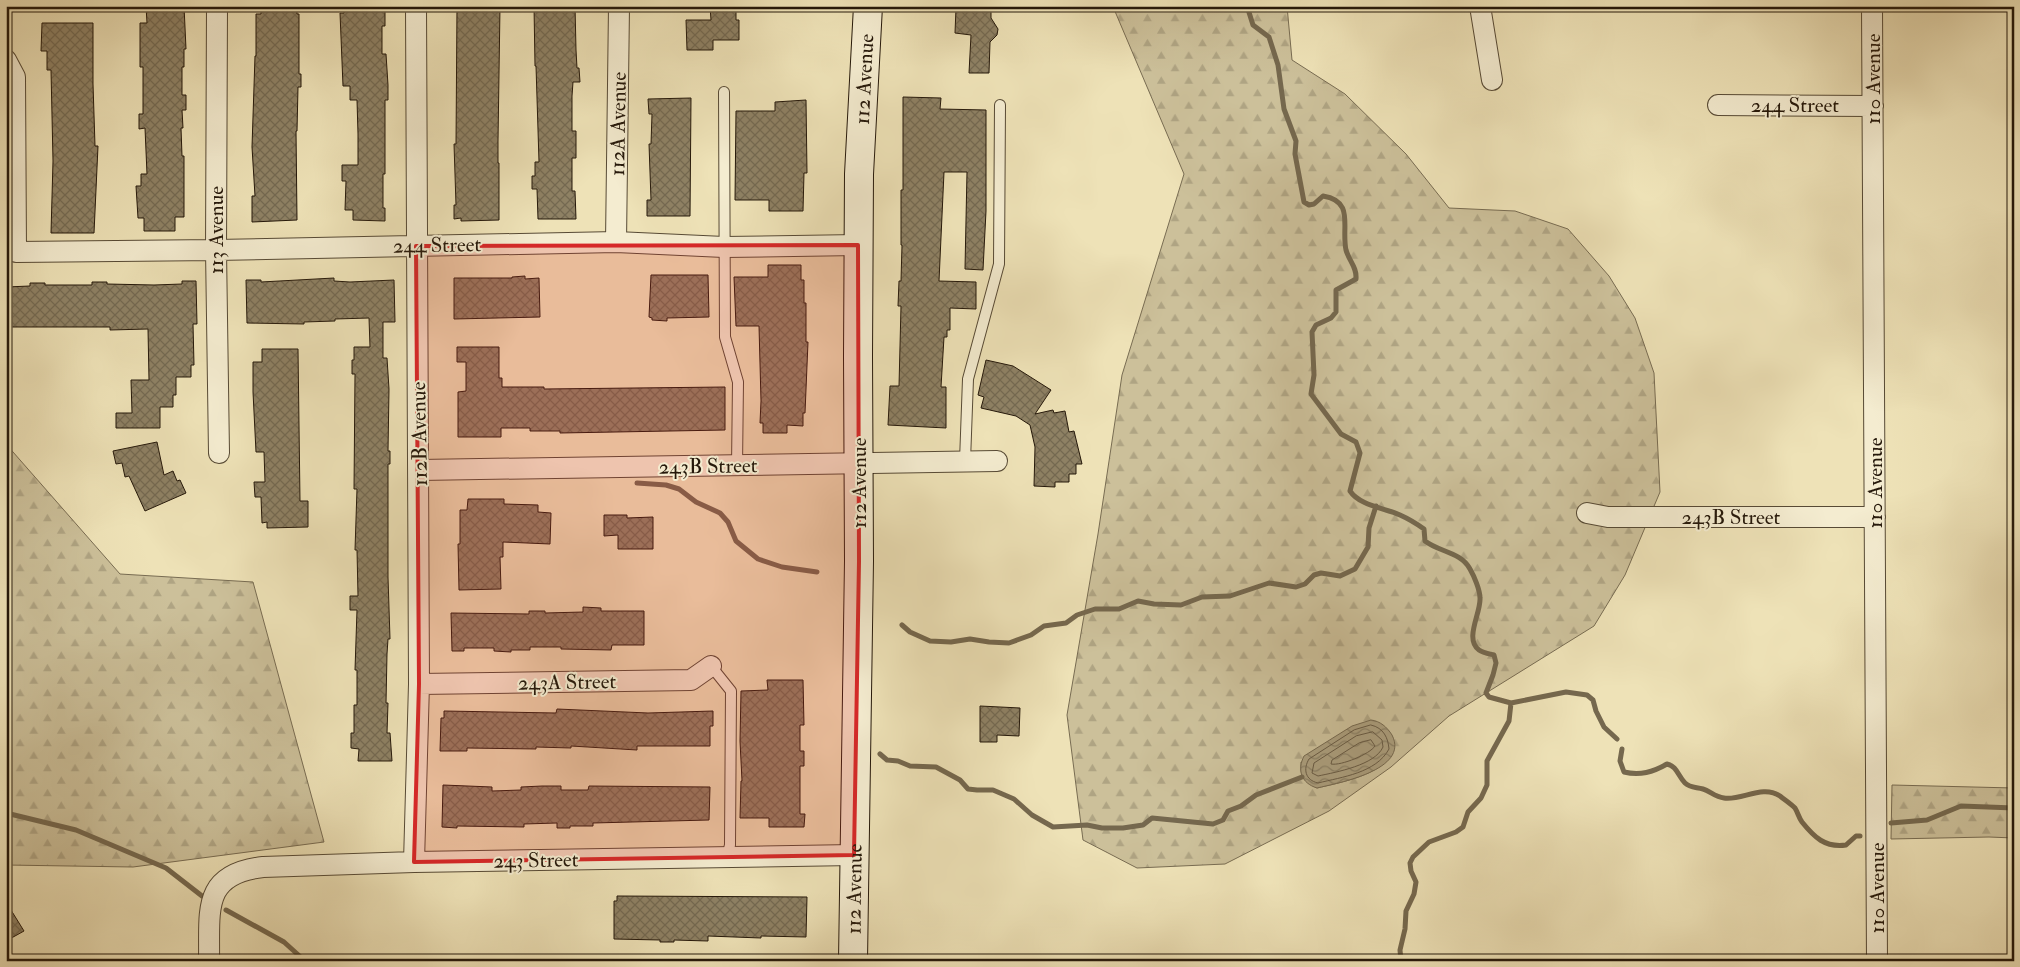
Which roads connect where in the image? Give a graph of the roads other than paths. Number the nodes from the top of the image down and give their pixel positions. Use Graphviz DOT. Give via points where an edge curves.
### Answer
graph roads {
  1 [pos="217,6"];
  2 [pos="416,6"];
  3 [pos="619,6"];
  4 [pos="868,6"];
  5 [pos="1480,6"];
  6 [pos="1872,6"];
  7 [pos="6,60"];
  8 [pos="1492,80"];
  9 [pos="724,92"];
  10 [pos="1000,104"];
  11 [pos="1718,105"];
  12 [pos="1873,106"];
  13 [pos="616,242"];
  14 [pos="858,245"];
  15 [pos="416,246"];
  16 [pos="724,247"];
  17 [pos="216,250"];
  18 [pos="219,453"];
  19 [pos="965,461"];
  20 [pos="997,461"];
  21 [pos="860,464"];
  22 [pos="737,466"];
  23 [pos="420,470"];
  24 [pos="1587,513"];
  25 [pos="1876,517"];
  26 [pos="711,666"];
  27 [pos="419,684"];
  28 [pos="854,855"];
  29 [pos="727,857"];
  30 [pos="414,862"];
  31 [pos="209,961"];
  32 [pos="852,961"];
  33 [pos="1877,961"];
  1 -- 17 [label="street, 113 Avenue"];
  2 -- 15 [label="street, 112B Avenue"];
  3 -- 13 [label="street, 112A Avenue"];
  4 -- 14 [label="main road, 112 Avenue"];
  5 -- 8 [label="street"];
  6 -- 12 [label="street, 110 Avenue"];
  7 -- 17 [label="street, 244 Street" via="16,77 16,252"];
  9 -- 16 [label="lane"];
  10 -- 19 [label="lane" via="999,264 968,379"];
  11 -- 12 [label="street, 244 Street"];
  12 -- 25 [label="street, 110 Avenue"];
  13 -- 15 [label="street, 244 Street"];
  13 -- 16 [label="street, 244 Street"];
  14 -- 16 [label="street, 244 Street"];
  14 -- 21 [label="main road, 112 Avenue"];
  15 -- 17 [label="street, 244 Street"];
  15 -- 23 [label="street, 112B Avenue"];
  16 -- 22 [label="lane" via="725,337 738,382"];
  17 -- 18 [label="street, 113 Avenue"];
  19 -- 20 [label="street, 243B Street"];
  19 -- 21 [label="street, 243B Street"];
  21 -- 22 [label="street, 243B Street"];
  21 -- 28 [label="main road, 112 Avenue"];
  22 -- 23 [label="street, 243B Street"];
  23 -- 27 [label="street, 112B Avenue"];
  24 -- 25 [label="street, 243B Street" via="1608,517"];
  25 -- 33 [label="street, 110 Avenue"];
  26 -- 27 [label="street, 243A Street" via="691,680"];
  26 -- 29 [label="lane" via="731,690 730,845"];
  27 -- 30 [label="street, 112B Avenue"];
  28 -- 29 [label="street, 243 Street"];
  28 -- 32 [label="main road, 112 Avenue"];
  29 -- 30 [label="street, 243 Street"];
  30 -- 31 [label="street, 243 Street" via="263,867 230,875 215,891 211,903"];
}
